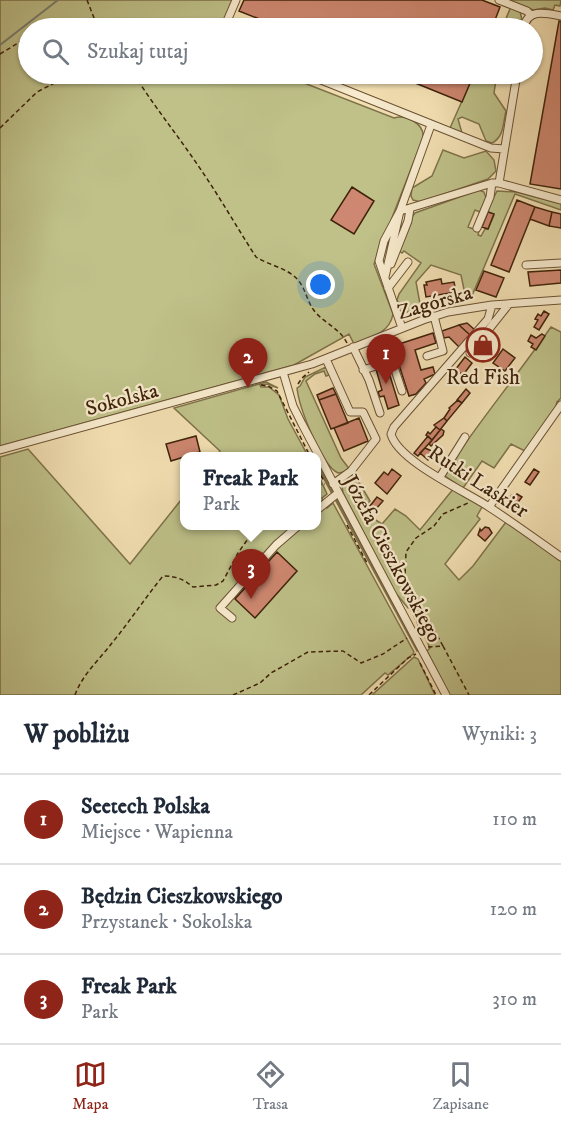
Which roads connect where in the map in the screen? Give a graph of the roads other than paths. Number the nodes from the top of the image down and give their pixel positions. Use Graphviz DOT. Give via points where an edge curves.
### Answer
graph roads {
  1 [pos="236,0"];
  2 [pos="500,0"];
  3 [pos="531,15"];
  4 [pos="561,16"];
  5 [pos="228,18"];
  6 [pos="529,18"];
  7 [pos="331,84"];
  8 [pos="515,84"];
  9 [pos="431,125"];
  10 [pos="504,149"];
  11 [pos="495,183"];
  12 [pos="561,200"];
  13 [pos="410,209"];
  14 [pos="400,211"];
  15 [pos="477,228"];
  16 [pos="408,262"];
  17 [pos="561,263"];
  18 [pos="526,265"];
  19 [pos="385,277"];
  20 [pos="388,288"];
  21 [pos="561,300"];
  22 [pos="509,304"];
  23 [pos="492,305"];
  24 [pos="434,316"];
  25 [pos="402,328"];
  26 [pos="351,348"];
  27 [pos="470,353"];
  28 [pos="427,356"];
  29 [pos="326,359"];
  30 [pos="363,370"];
  31 [pos="283,372"];
  32 [pos="256,380"];
  33 [pos="402,391"];
  34 [pos="561,405"];
  35 [pos="380,413"];
  36 [pos="465,437"];
  37 [pos="0,450"];
  38 [pos="314,452"];
  39 [pos="321,467"];
  40 [pos="440,477"];
  41 [pos="329,484"];
  42 [pos="338,493"];
  43 [pos="321,507"];
  44 [pos="489,507"];
  45 [pos="292,530"];
  46 [pos="561,557"];
  47 [pos="232,618"];
  48 [pos="446,695"];
  1 -- 5 [label="street"];
  2 -- 3 [label="street"];
  3 -- 4 [label="street" via="541,12"];
  3 -- 6 [label="street"];
  7 -- 9 [label="street"];
  8 -- 10 [label="street"];
  9 -- 10 [label="street" via="491,148"];
  9 -- 14 [label="street"];
  10 -- 11 [label="street"];
  11 -- 12 [label="street"];
  11 -- 13 [label="street"];
  11 -- 15 [label="street"];
  13 -- 14 [label="street"];
  13 -- 19 [label="street"];
  14 -- 19 [label="street"];
  16 -- 20 [label="street"];
  17 -- 18 [label="street"];
  19 -- 20 [label="street"];
  20 -- 25 [label="street"];
  21 -- 22 [label="street, Zagórska"];
  22 -- 23 [label="street, Zagórska"];
  22 -- 27 [label="street"];
  23 -- 24 [label="street, Zagórska"];
  23 -- 40 [label="street, Rutki Laskier" via="488,319 391,434 410,458"];
  24 -- 25 [label="street, Zagórska"];
  24 -- 28 [label="street" via="443,351"];
  25 -- 26 [label="street, Zagórska"];
  26 -- 29 [label="street, Zagórska"];
  26 -- 30 [label="street"];
  29 -- 31 [label="street, Zagórska"];
  29 -- 41 [label="street" via="350,412 363,412 376,439 351,471"];
  30 -- 33 [label="street" via="392,361"];
  30 -- 35 [label="street"];
  31 -- 32 [label="street, Zagórska"];
  31 -- 38 [label="street, Józefa Cieszkowskiego" via="293,406"];
  32 -- 37 [label="street, Sokolska"];
  34 -- 44 [label="street"];
  36 -- 40 [label="street"];
  39 -- 41 [label="street, Józefa Cieszkowskiego"];
  40 -- 44 [label="street, Rutki Laskier"];
  41 -- 42 [label="street, Józefa Cieszkowskiego"];
  42 -- 43 [label="street"];
  42 -- 48 [label="street, Józefa Cieszkowskiego"];
  44 -- 46 [label="street, Rutki Laskier"];
  45 -- 47 [label="street" via="220,608"];
}
